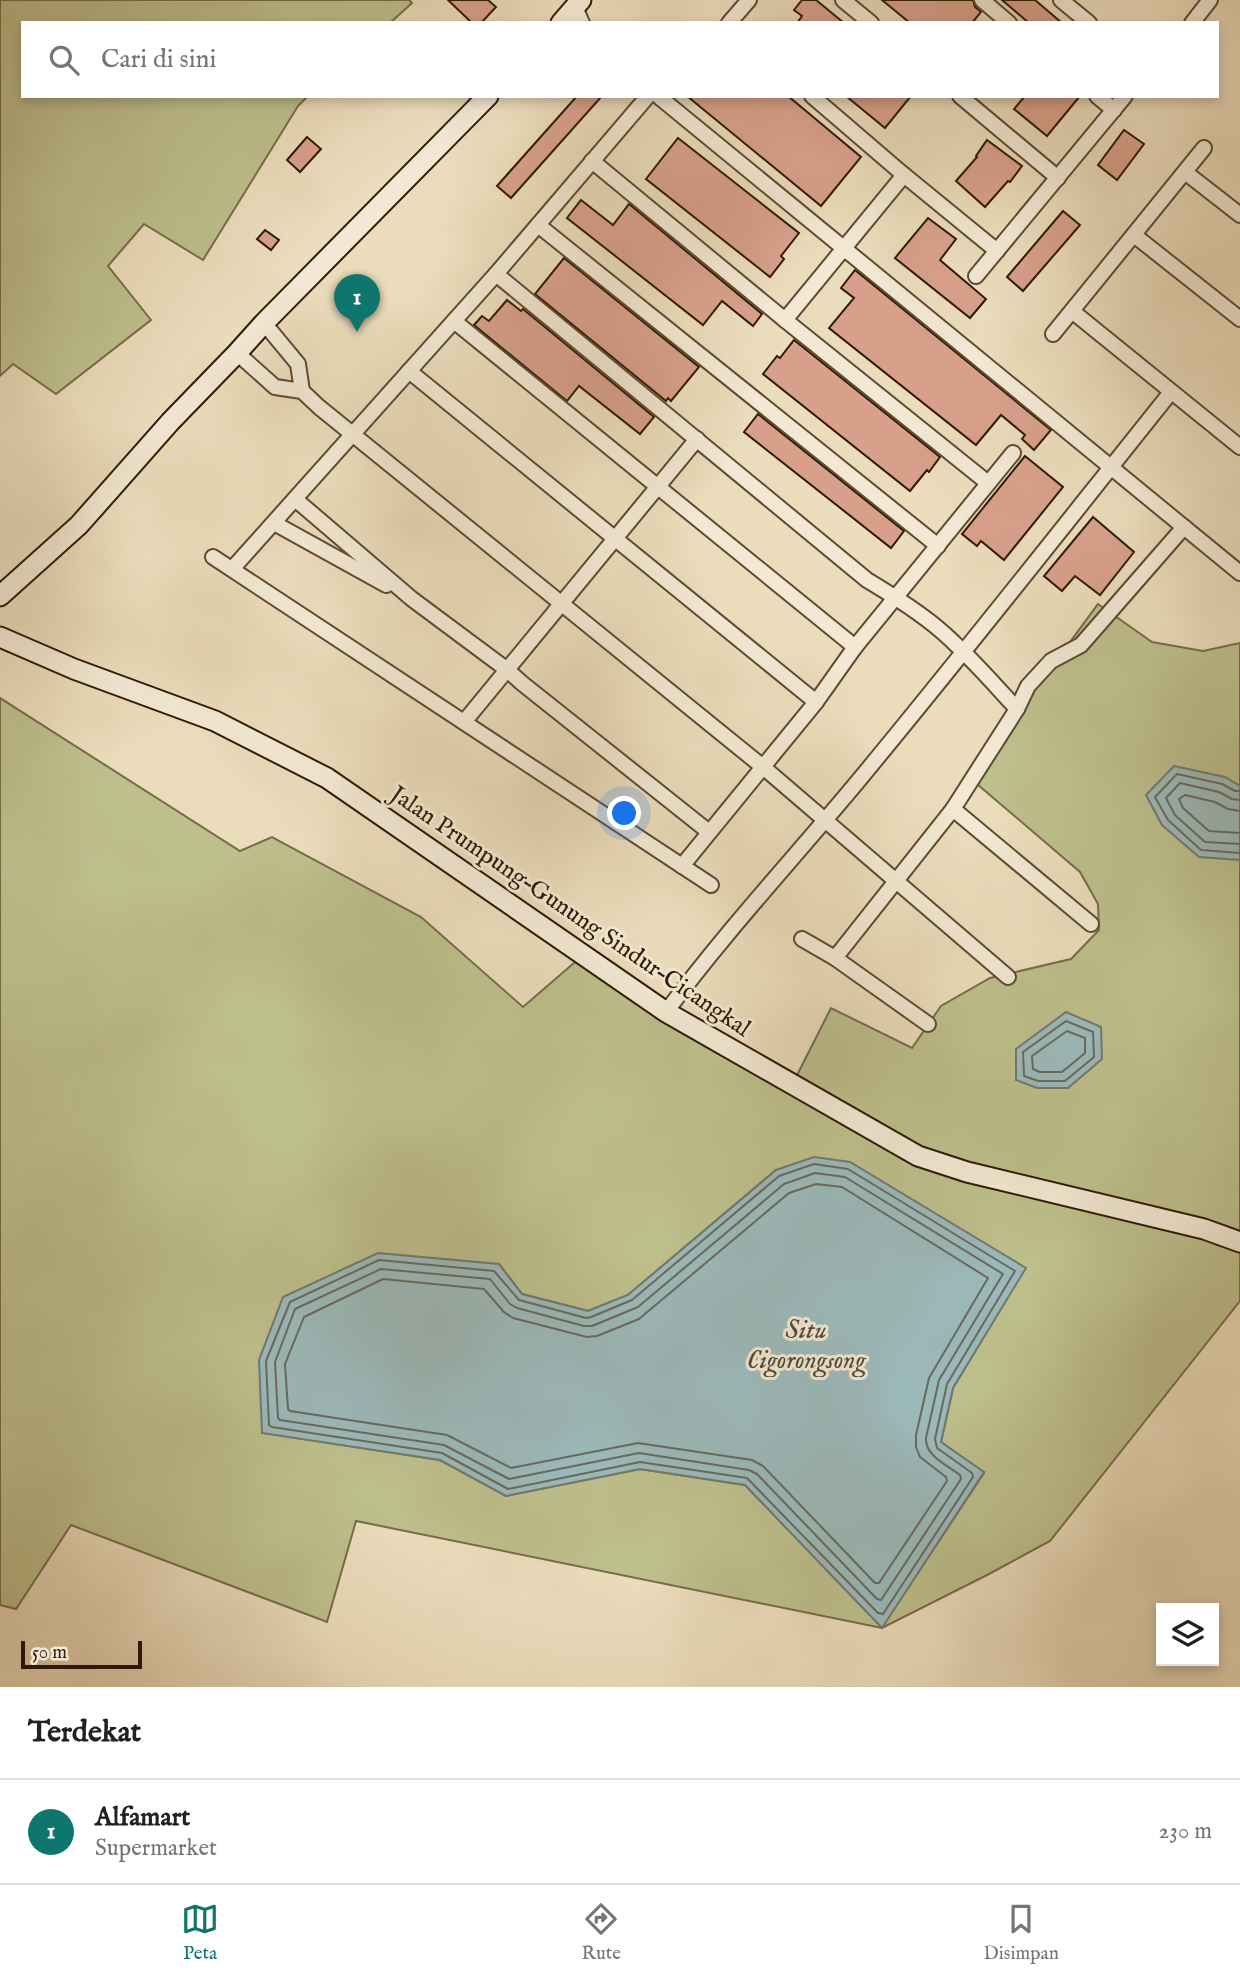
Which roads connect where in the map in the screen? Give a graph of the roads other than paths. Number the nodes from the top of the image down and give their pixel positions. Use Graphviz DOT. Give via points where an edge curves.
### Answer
graph roads {
  1 [pos="750,0"];
  2 [pos="843,0"];
  3 [pos="982,0"];
  4 [pos="1061,0"];
  5 [pos="1210,0"];
  6 [pos="580,10"];
  7 [pos="564,21"];
  8 [pos="731,21"];
  9 [pos="869,21"];
  10 [pos="1007,21"];
  11 [pos="1087,21"];
  12 [pos="1194,21"];
  13 [pos="486,98"];
  14 [pos="646,98"];
  15 [pos="659,98"];
  16 [pos="814,98"];
  17 [pos="962,98"];
  18 [pos="1099,98"];
  19 [pos="1123,98"];
  20 [pos="1114,110"];
  21 [pos="1204,148"];
  22 [pos="592,161"];
  23 [pos="1185,172"];
  24 [pos="904,176"];
  25 [pos="1058,178"];
  26 [pos="1240,215"];
  27 [pos="538,225"];
  28 [pos="1134,235"];
  29 [pos="844,250"];
  30 [pos="997,251"];
  31 [pos="496,274"];
  32 [pos="976,276"];
  33 [pos="1072,311"];
  34 [pos="1239,317"];
  35 [pos="785,320"];
  36 [pos="454,321"];
  37 [pos="264,323"];
  38 [pos="1052,334"];
  39 [pos="237,353"];
  40 [pos="410,371"];
  41 [pos="302,391"];
  42 [pos="1171,392"];
  43 [pos="353,433"];
  44 [pos="697,439"];
  45 [pos="1240,447"];
  46 [pos="1013,453"];
  47 [pos="1111,467"];
  48 [pos="988,483"];
  49 [pos="657,487"];
  50 [pos="295,499"];
  51 [pos="274,523"];
  52 [pos="1184,527"];
  53 [pos="615,538"];
  54 [pos="938,546"];
  55 [pos="213,557"];
  56 [pos="232,569"];
  57 [pos="1240,573"];
  58 [pos="0,596"];
  59 [pos="896,598"];
  60 [pos="412,599"];
  61 [pos="562,603"];
  62 [pos="0,637"];
  63 [pos="855,647"];
  64 [pos="964,653"];
  65 [pos="506,669"];
  66 [pos="816,702"];
  67 [pos="1017,709"];
  68 [pos="464,722"];
  69 [pos="763,767"];
  70 [pos="953,809"];
  71 [pos="826,820"];
  72 [pos="709,832"];
  73 [pos="682,866"];
  74 [pos="895,881"];
  75 [pos="711,885"];
  76 [pos="1091,924"];
  77 [pos="802,939"];
  78 [pos="835,958"];
  79 [pos="1008,977"];
  80 [pos="666,1012"];
  81 [pos="928,1024"];
  82 [pos="1240,1242"];
  1 -- 8 [label="street"];
  2 -- 9 [label="street"];
  3 -- 10 [label="street"];
  4 -- 11 [label="street"];
  5 -- 12 [label="street"];
  6 -- 7 [label="main road"];
  13 -- 37 [label="main road"];
  14 -- 22 [label="street"];
  15 -- 29 [label="street"];
  16 -- 24 [label="street"];
  17 -- 25 [label="street"];
  18 -- 20 [label="street"];
  19 -- 20 [label="street"];
  20 -- 25 [label="street"];
  21 -- 23 [label="street"];
  22 -- 27 [label="street"];
  22 -- 35 [label="street"];
  23 -- 26 [label="street"];
  23 -- 28 [label="street"];
  24 -- 29 [label="street"];
  24 -- 30 [label="street"];
  25 -- 30 [label="street"];
  27 -- 31 [label="street"];
  27 -- 54 [label="street"];
  28 -- 33 [label="street"];
  28 -- 34 [label="street"];
  29 -- 35 [label="street"];
  29 -- 47 [label="street"];
  30 -- 32 [label="street"];
  31 -- 36 [label="street"];
  31 -- 44 [label="street"];
  33 -- 38 [label="street"];
  33 -- 42 [label="street"];
  35 -- 48 [label="street"];
  36 -- 40 [label="street"];
  36 -- 49 [label="street"];
  37 -- 39 [label="main road"];
  37 -- 41 [label="street" via="298,364"];
  39 -- 41 [label="street" via="275,387"];
  39 -- 58 [label="main road" via="79,525"];
  40 -- 43 [label="street"];
  40 -- 53 [label="street"];
  41 -- 43 [label="street"];
  42 -- 45 [label="street"];
  42 -- 47 [label="street"];
  43 -- 50 [label="street"];
  43 -- 61 [label="street"];
  44 -- 49 [label="street"];
  44 -- 59 [label="street" via="867,580"];
  46 -- 48 [label="street"];
  47 -- 52 [label="street"];
  47 -- 64 [label="street"];
  48 -- 54 [label="street"];
  49 -- 53 [label="street"];
  49 -- 63 [label="street"];
  50 -- 51 [label="street"];
  50 -- 60 [label="street"];
  51 -- 56 [label="street"];
  51 -- 60 [label="street"];
  52 -- 57 [label="street"];
  52 -- 67 [label="street" via="1081,645 1051,661 1028,686"];
  53 -- 61 [label="street"];
  53 -- 66 [label="street"];
  54 -- 59 [label="street"];
  55 -- 56 [label="street"];
  56 -- 68 [label="street"];
  59 -- 63 [label="street"];
  59 -- 64 [label="street"];
  60 -- 65 [label="street"];
  61 -- 65 [label="street"];
  61 -- 69 [label="street"];
  62 -- 80 [label="main road, Jalan Prumpung–Gunung Sindur–Cicangkal" via="215,721 327,778"];
  63 -- 66 [label="street"];
  64 -- 67 [label="street"];
  64 -- 71 [label="street"];
  65 -- 68 [label="street"];
  65 -- 72 [label="street"];
  66 -- 69 [label="street"];
  67 -- 70 [label="street"];
  68 -- 73 [label="street"];
  69 -- 71 [label="street"];
  69 -- 72 [label="street"];
  70 -- 74 [label="street"];
  70 -- 76 [label="street"];
  71 -- 74 [label="street"];
  71 -- 80 [label="street"];
  72 -- 73 [label="street"];
  73 -- 75 [label="street"];
  74 -- 78 [label="street"];
  74 -- 79 [label="street"];
  77 -- 78 [label="street"];
  78 -- 81 [label="street"];
  80 -- 82 [label="main road, Jalan Prumpung–Gunung Sindur–Cicangkal" via="918,1156"];
}
